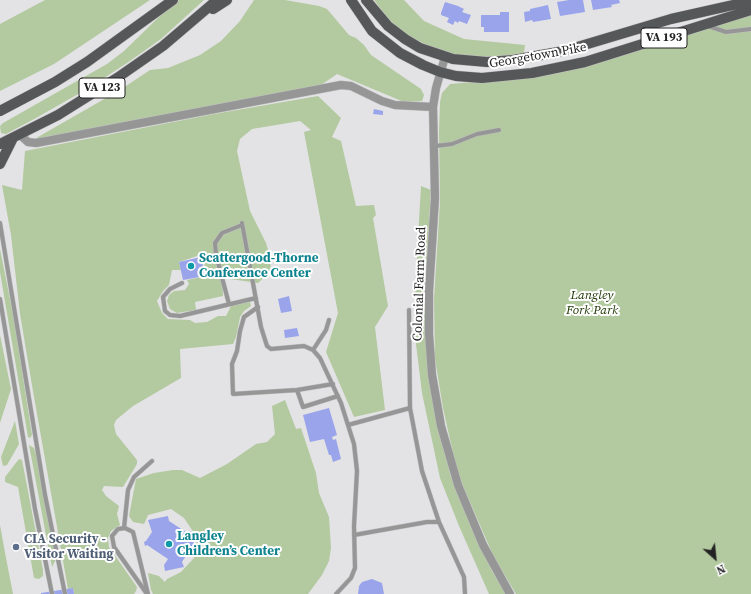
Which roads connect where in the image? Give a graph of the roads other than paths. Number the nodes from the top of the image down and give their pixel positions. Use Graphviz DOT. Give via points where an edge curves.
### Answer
graph roads {
  1 [pos="173,0"];
  2 [pos="217,0"];
  3 [pos="227,0"];
  4 [pos="344,0"];
  5 [pos="351,0"];
  6 [pos="366,0"];
  7 [pos="751,1"];
  8 [pos="751,10"];
  9 [pos="366,24"];
  10 [pos="704,24"];
  11 [pos="184,28"];
  12 [pos="751,29"];
  13 [pos="444,57"];
  14 [pos="440,72"];
  15 [pos="433,107"];
  16 [pos="0,111"];
  17 [pos="499,130"];
  18 [pos="17,136"];
  19 [pos="0,144"];
  20 [pos="435,146"];
  21 [pos="0,164"];
  22 [pos="0,223"];
  23 [pos="182,283"];
  24 [pos="256,298"];
  25 [pos="0,300"];
  26 [pos="229,304"];
  27 [pos="258,307"];
  28 [pos="409,310"];
  29 [pos="329,320"];
  30 [pos="313,350"];
  31 [pos="333,384"];
  32 [pos="297,390"];
  33 [pos="338,396"];
  34 [pos="410,408"];
  35 [pos="348,425"];
  36 [pos="152,461"];
  37 [pos="439,522"];
  38 [pos="124,528"];
  39 [pos="354,535"];
  40 [pos="52,594"];
  41 [pos="65,594"];
  42 [pos="148,594"];
  43 [pos="336,594"];
  44 [pos="465,594"];
  45 [pos="510,594"];
  1 -- 16 [label="main road, VA 123" via="87,62"];
  2 -- 11 [label="main road, VA 123"];
  3 -- 11 [label="main road"];
  4 -- 9 [label="main road"];
  5 -- 9 [label="main road, Georgetown Pike / VA 193"];
  6 -- 13 [label="main road, Georgetown Pike / VA 193" via="399,35 420,48"];
  7 -- 13 [label="main road, Georgetown Pike / VA 193" via="671,19 545,55 487,62"];
  8 -- 10 [label="main road, Georgetown Pike / VA 193"];
  9 -- 14 [label="main road, Georgetown Pike / VA 193" via="378,37 400,53"];
  10 -- 12 [label="lane" via="726,32"];
  10 -- 14 [label="main road, Georgetown Pike / VA 193" via="595,60 549,70 482,78"];
  11 -- 18 [label="main road, VA 123" via="152,54 105,86"];
  13 -- 14 [label="street, Colonial Farm Road"];
  14 -- 15 [label="street, Colonial Farm Road"];
  15 -- 18 [label="street" via="395,105 352,86 341,85 36,143"];
  15 -- 20 [label="street, Colonial Farm Road"];
  17 -- 20 [label="lane"];
  18 -- 19 [label="main road, VA 123"];
  18 -- 21 [label="main road"];
  20 -- 45 [label="street, Colonial Farm Road" via="429,320 435,397 449,460 465,506"];
  22 -- 41 [label="lane" via="45,495"];
  23 -- 26 [label="lane" via="170,289 163,297 165,311 170,315 180,316"];
  24 -- 26 [label="lane"];
  24 -- 26 [label="lane" via="242,224 222,232 215,243"];
  24 -- 27 [label="lane"];
  25 -- 40 [label="lane"];
  27 -- 30 [label="lane" via="264,339 269,348 304,346"];
  27 -- 32 [label="lane" via="244,317 232,364 233,394"];
  28 -- 34 [label="lane"];
  29 -- 30 [label="lane" via="326,330"];
  30 -- 31 [label="lane"];
  31 -- 32 [label="lane"];
  31 -- 33 [label="lane"];
  32 -- 33 [label="lane" via="303,407"];
  33 -- 35 [label="lane"];
  34 -- 35 [label="lane"];
  34 -- 37 [label="lane" via="422,471"];
  35 -- 39 [label="lane" via="354,444 357,471"];
  36 -- 38 [label="lane" via="134,477 128,490"];
  37 -- 39 [label="lane"];
  37 -- 44 [label="lane" via="464,577"];
  38 -- 42 [label="lane" via="133,532 136,539"];
  38 -- 42 [label="lane" via="114,532 114,547"];
  39 -- 43 [label="lane" via="355,568 352,578"];
}
